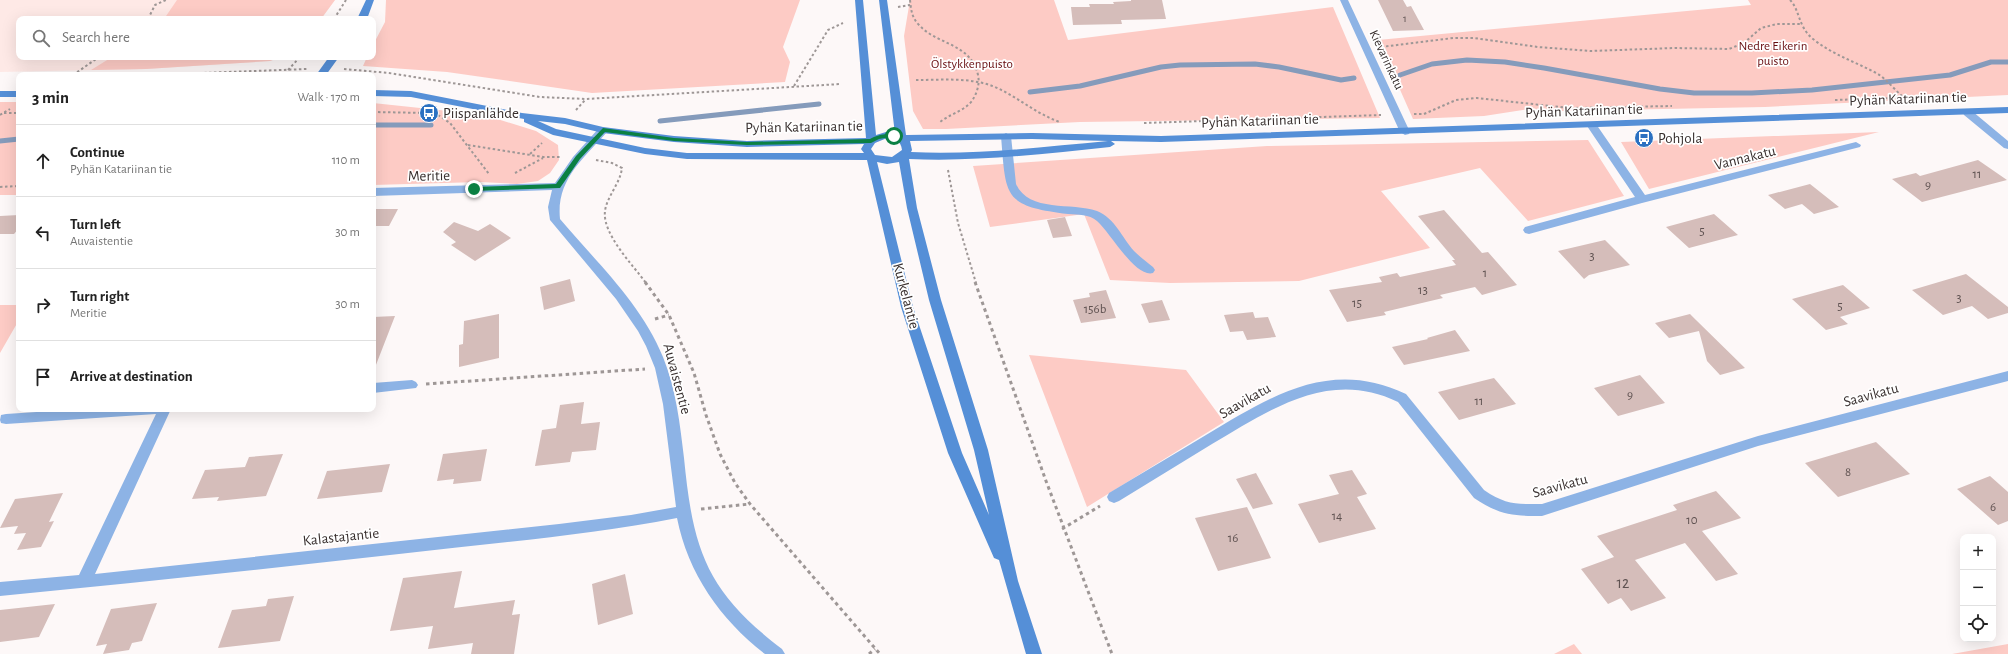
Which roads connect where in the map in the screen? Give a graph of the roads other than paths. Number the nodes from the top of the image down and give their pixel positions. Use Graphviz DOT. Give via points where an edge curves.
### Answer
graph roads {
  1 [pos="370,0"];
  2 [pos="859,0"];
  3 [pos="883,0"];
  4 [pos="1344,0"];
  5 [pos="363,16"];
  6 [pos="332,60"];
  7 [pos="323,72"];
  8 [pos="376,92"];
  9 [pos="0,94"];
  10 [pos="16,94"];
  11 [pos="2008,110"];
  12 [pos="1968,113"];
  13 [pos="522,116"];
  14 [pos="1592,126"];
  15 [pos="603,130"];
  16 [pos="1405,132"];
  17 [pos="1006,136"];
  18 [pos="900,138"];
  19 [pos="1160,140"];
  20 [pos="871,141"];
  21 [pos="593,142"];
  22 [pos="1856,145"];
  23 [pos="2008,146"];
  24 [pos="1008,154"];
  25 [pos="903,155"];
  26 [pos="871,157"];
  27 [pos="558,186"];
  28 [pos="376,192"];
  29 [pos="1642,199"];
  30 [pos="1529,230"];
  31 [pos="1149,270"];
  32 [pos="2008,376"];
  33 [pos="412,385"];
  34 [pos="376,388"];
  35 [pos="114,412"];
  36 [pos="164,412"];
  37 [pos="6,419"];
  38 [pos="1114,497"];
  39 [pos="684,511"];
  40 [pos="84,581"];
  41 [pos="1011,581"];
  42 [pos="0,589"];
  43 [pos="777,654"];
  44 [pos="1034,654"];
  1 -- 5 [label="street"];
  2 -- 20 [label="street, Kurkelantie"];
  3 -- 18 [label="street, Kurkelantie"];
  4 -- 16 [label="street, Kievarinkatu"];
  6 -- 7 [label="street"];
  8 -- 13 [label="street, Pyhän Katariinan tie" via="411,94"];
  9 -- 10 [label="street"];
  11 -- 12 [label="street, Pyhän Katariinan tie"];
  12 -- 14 [label="street, Pyhän Katariinan tie"];
  12 -- 23 [label="street"];
  13 -- 15 [label="street, Pyhän Katariinan tie" via="565,121"];
  13 -- 21 [label="street, Pyhän Katariinan tie" via="553,132"];
  14 -- 16 [label="street, Pyhän Katariinan tie"];
  14 -- 29 [label="street"];
  15 -- 20 [label="street, Pyhän Katariinan tie" via="747,144"];
  15 -- 21 [label="street, Auvaistentie"];
  16 -- 19 [label="street, Pyhän Katariinan tie"];
  17 -- 18 [label="street, Pyhän Katariinan tie"];
  17 -- 19 [label="street, Pyhän Katariinan tie"];
  17 -- 24 [label="street"];
  18 -- 20 [label="street, Pyhän Katariinan tie" via="886,136"];
  18 -- 25 [label="street, Kurkelantie" via="906,143 907,150"];
  19 -- 24 [label="street, Pyhän Katariinan tie"];
  20 -- 26 [label="street, Kurkelantie" via="866,149"];
  21 -- 26 [label="street, Pyhän Katariinan tie" via="687,156"];
  21 -- 27 [label="street, Auvaistentie"];
  22 -- 29 [label="street, Vannakatu"];
  24 -- 25 [label="street, Pyhän Katariinan tie" via="946,157"];
  24 -- 31 [label="street" via="1010,184 1015,194 1023,201 1034,206 1086,212 1098,216 1117,235 1130,254"];
  25 -- 26 [label="street, Pyhän Katariinan tie" via="887,161"];
  25 -- 41 [label="street, Kurkelantie" via="912,208 935,300 981,450"];
  26 -- 41 [label="street, Kurkelantie" via="907,307 955,453"];
  27 -- 28 [label="street, Meritie" via="498,185"];
  27 -- 39 [label="street, Auvaistentie" via="553,209 556,220 628,305 652,346 672,419"];
  29 -- 30 [label="street, Vannakatu"];
  32 -- 38 [label="street, Saavikatu" via="1758,441 1542,510 1527,511 1503,507 1479,494 1402,398 1372,385 1341,385 1286,396 1267,405"];
  33 -- 34 [label="street"];
  35 -- 37 [label="street"];
  36 -- 40 [label="street"];
  39 -- 40 [label="street, Kalastajantie" via="566,529"];
  39 -- 43 [label="street, Auvaistentie" via="697,562 709,584 745,628"];
  40 -- 42 [label="street, Kalastajantie"];
  41 -- 44 [label="street, Kurkelantie"];
}
